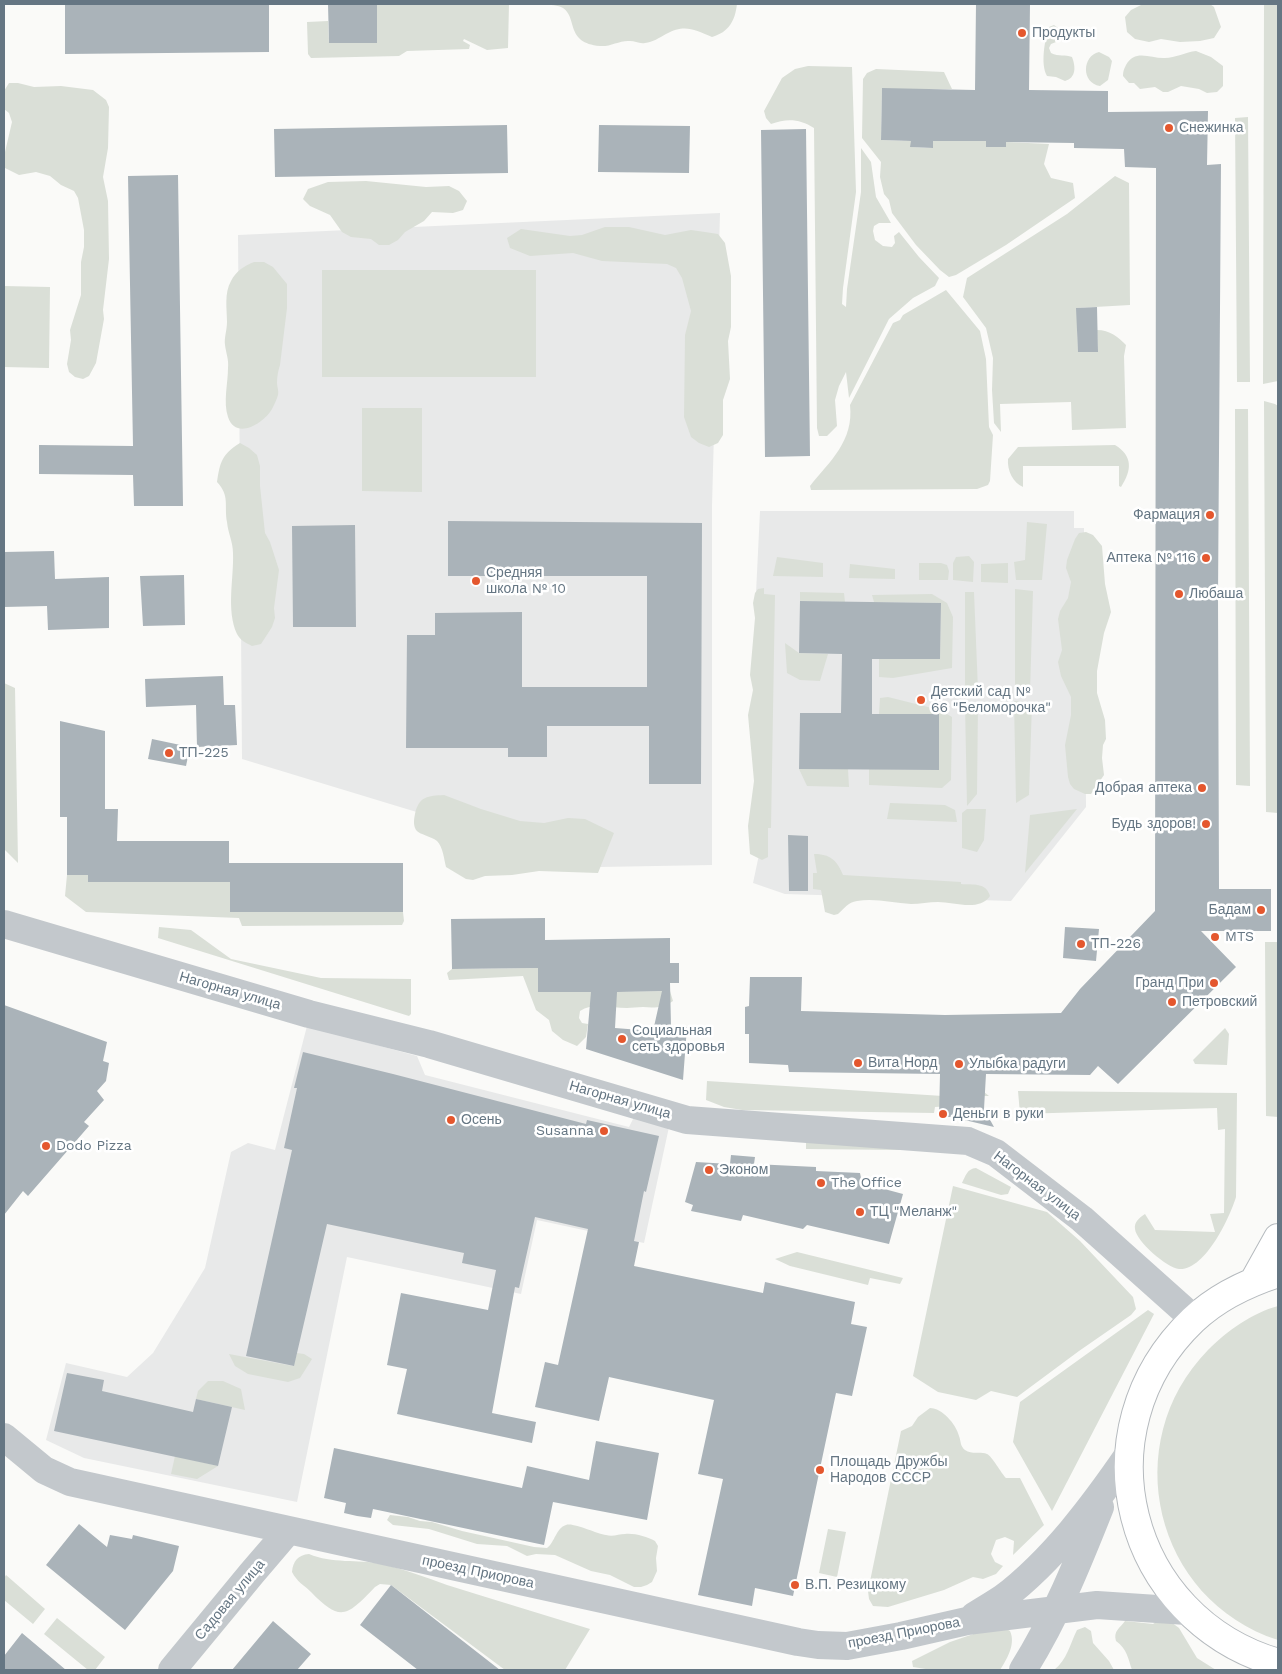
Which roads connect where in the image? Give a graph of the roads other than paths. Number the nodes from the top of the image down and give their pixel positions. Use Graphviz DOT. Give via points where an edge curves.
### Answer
graph roads {
  1 [pos="4,924"];
  2 [pos="1278,1238"];
  3 [pos="1266,1277"];
  4 [pos="1194,1319"];
  5 [pos="4,1437"];
  6 [pos="1129,1454"];
  7 [pos="1111,1480"];
  8 [pos="288,1531"];
  9 [pos="1058,1609"];
  10 [pos="1187,1611"];
  11 [pos="967,1621"];
  12 [pos="1272,1664"];
  13 [pos="172,1670"];
  14 [pos="1023,1670"];
  1 -- 4 [label="street, Нагорная улица" via="687,1120 968,1141 996,1154 1082,1219"];
  2 -- 3 [label="main road"];
  3 -- 4 [label="main road" via="1233,1291"];
  4 -- 6 [label="main road" via="1166,1352 1144,1390"];
  5 -- 8 [label="street, проезд Приорова" via="44,1470 70,1482"];
  6 -- 7 [label="street"];
  6 -- 10 [label="main road" via="1129,1488 1136,1522 1165,1584"];
  7 -- 9 [label="street"];
  7 -- 11 [label="street" via="1060,1544 1030,1575"];
  8 -- 11 [label="street, проезд Приорова" via="811,1644 847,1646"];
  8 -- 13 [label="street, Садовая улица"];
  9 -- 10 [label="street, проезд Приорова" via="1097,1605"];
  9 -- 11 [label="street, проезд Приорова"];
  9 -- 14 [label="street"];
  10 -- 12 [label="main road" via="1222,1639"];
}
